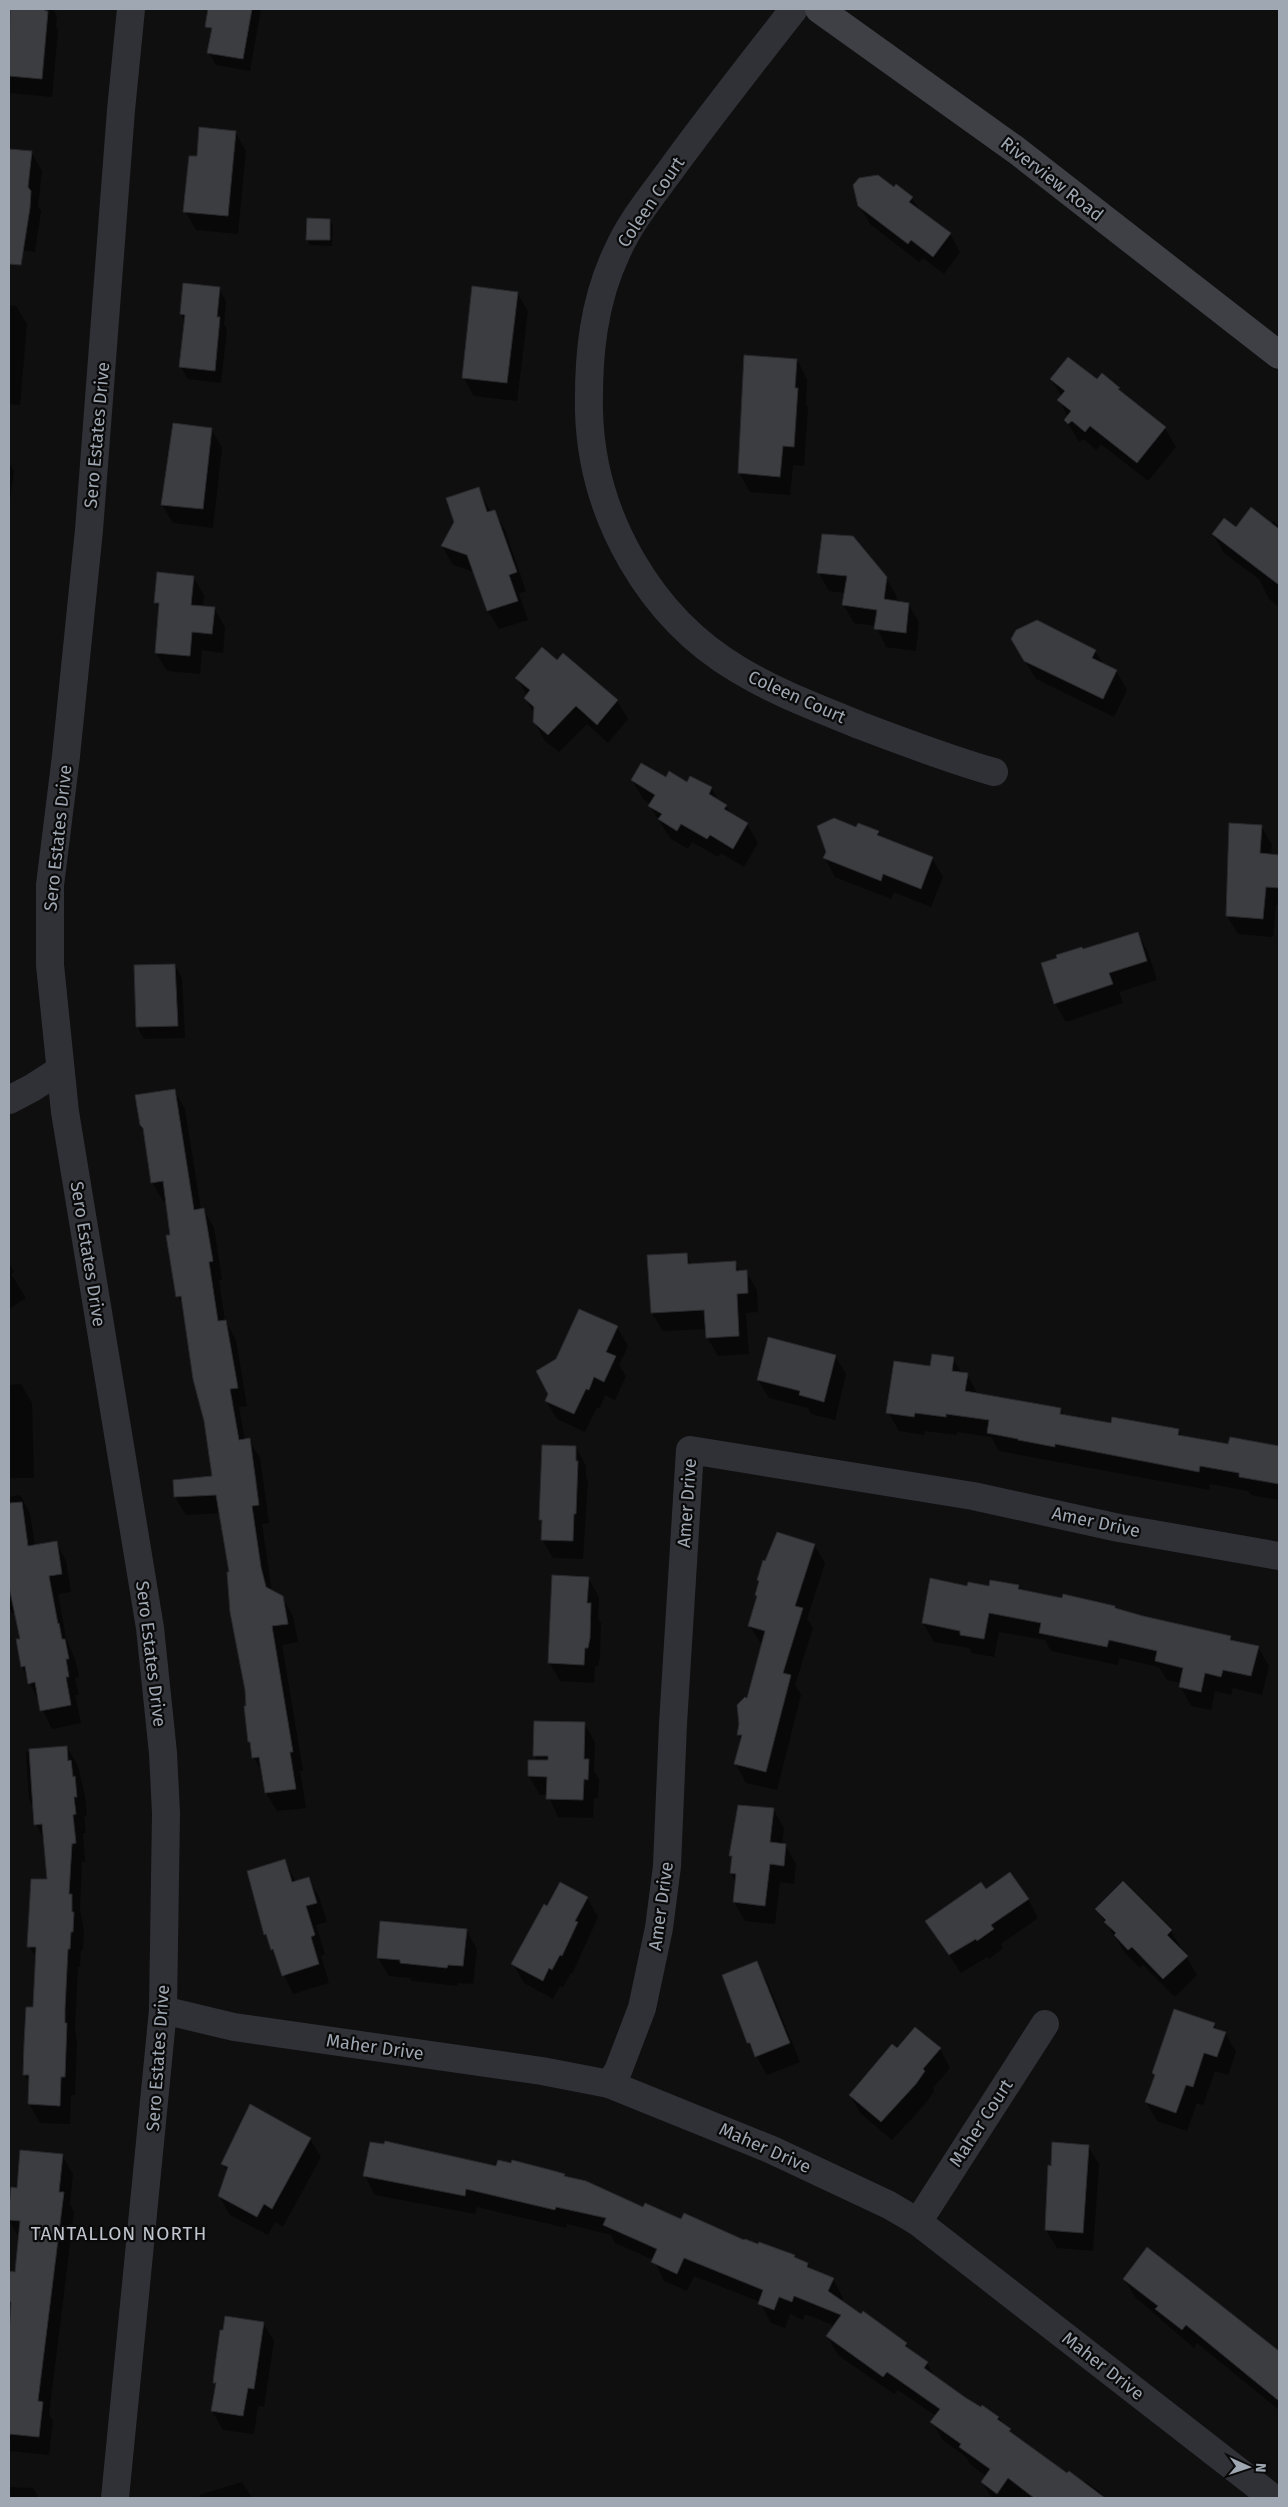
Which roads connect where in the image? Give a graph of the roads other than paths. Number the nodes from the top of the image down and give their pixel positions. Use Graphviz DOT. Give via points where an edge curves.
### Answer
graph roads {
  1 [pos="131,9"];
  2 [pos="794,9"];
  3 [pos="819,9"];
  4 [pos="1279,355"];
  5 [pos="994,772"];
  6 [pos="60,1070"];
  7 [pos="9,1100"];
  8 [pos="1279,1556"];
  9 [pos="163,2010"];
  10 [pos="1045,2024"];
  11 [pos="609,2084"];
  12 [pos="918,2222"];
  13 [pos="116,2498"];
  14 [pos="1273,2498"];
  1 -- 6 [label="street, Sero Estates Drive" via="89,530 50,885 50,965"];
  2 -- 5 [label="street, Coleen Court" via="648,202 617,251 596,315 588,382 593,456 607,510 642,577 673,618 737,670 782,694 946,758"];
  3 -- 4 [label="street, Riverview Road" via="1016,150"];
  6 -- 7 [label="street"];
  6 -- 9 [label="street, Sero Estates Drive" via="150,1628 161,1734 167,1873"];
  8 -- 11 [label="street, Amer Drive" via="1119,1528 973,1496 690,1450 666,1875 652,1969 642,2008 618,2071"];
  9 -- 11 [label="street, Maher Drive" via="234,2027 542,2071"];
  9 -- 13 [label="street, Sero Estates Drive"];
  10 -- 12 [label="street, Maher Court"];
  11 -- 12 [label="street, Maher Drive" via="772,2150"];
  12 -- 14 [label="street, Maher Drive"];
}
